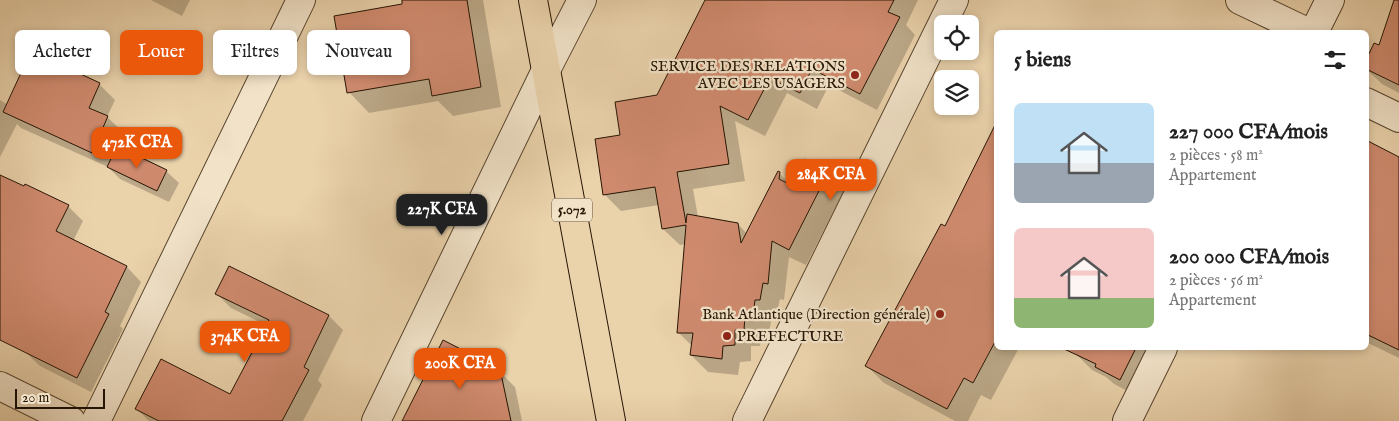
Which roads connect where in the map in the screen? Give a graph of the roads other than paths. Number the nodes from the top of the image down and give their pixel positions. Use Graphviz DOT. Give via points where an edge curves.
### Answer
graph roads {
  1 [pos="301,0"];
  2 [pos="533,0"];
  3 [pos="582,0"];
  4 [pos="954,0"];
  5 [pos="1240,0"];
  6 [pos="1330,0"];
  7 [pos="1303,30"];
  8 [pos="1315,30"];
  9 [pos="546,70"];
  10 [pos="1369,103"];
  11 [pos="1399,118"];
  12 [pos="1161,350"];
  13 [pos="0,386"];
  14 [pos="71,421"];
  15 [pos="96,421"];
  16 [pos="376,421"];
  17 [pos="611,421"];
  18 [pos="747,421"];
  19 [pos="1128,421"];
  1 -- 15 [label="street"];
  2 -- 9 [label="main road, 5.072"];
  3 -- 9 [label="street"];
  4 -- 18 [label="street"];
  5 -- 7 [label="street"];
  6 -- 8 [label="street"];
  9 -- 16 [label="street"];
  9 -- 17 [label="main road, 5.072"];
  10 -- 11 [label="street"];
  12 -- 19 [label="street"];
  13 -- 14 [label="street"];
}
